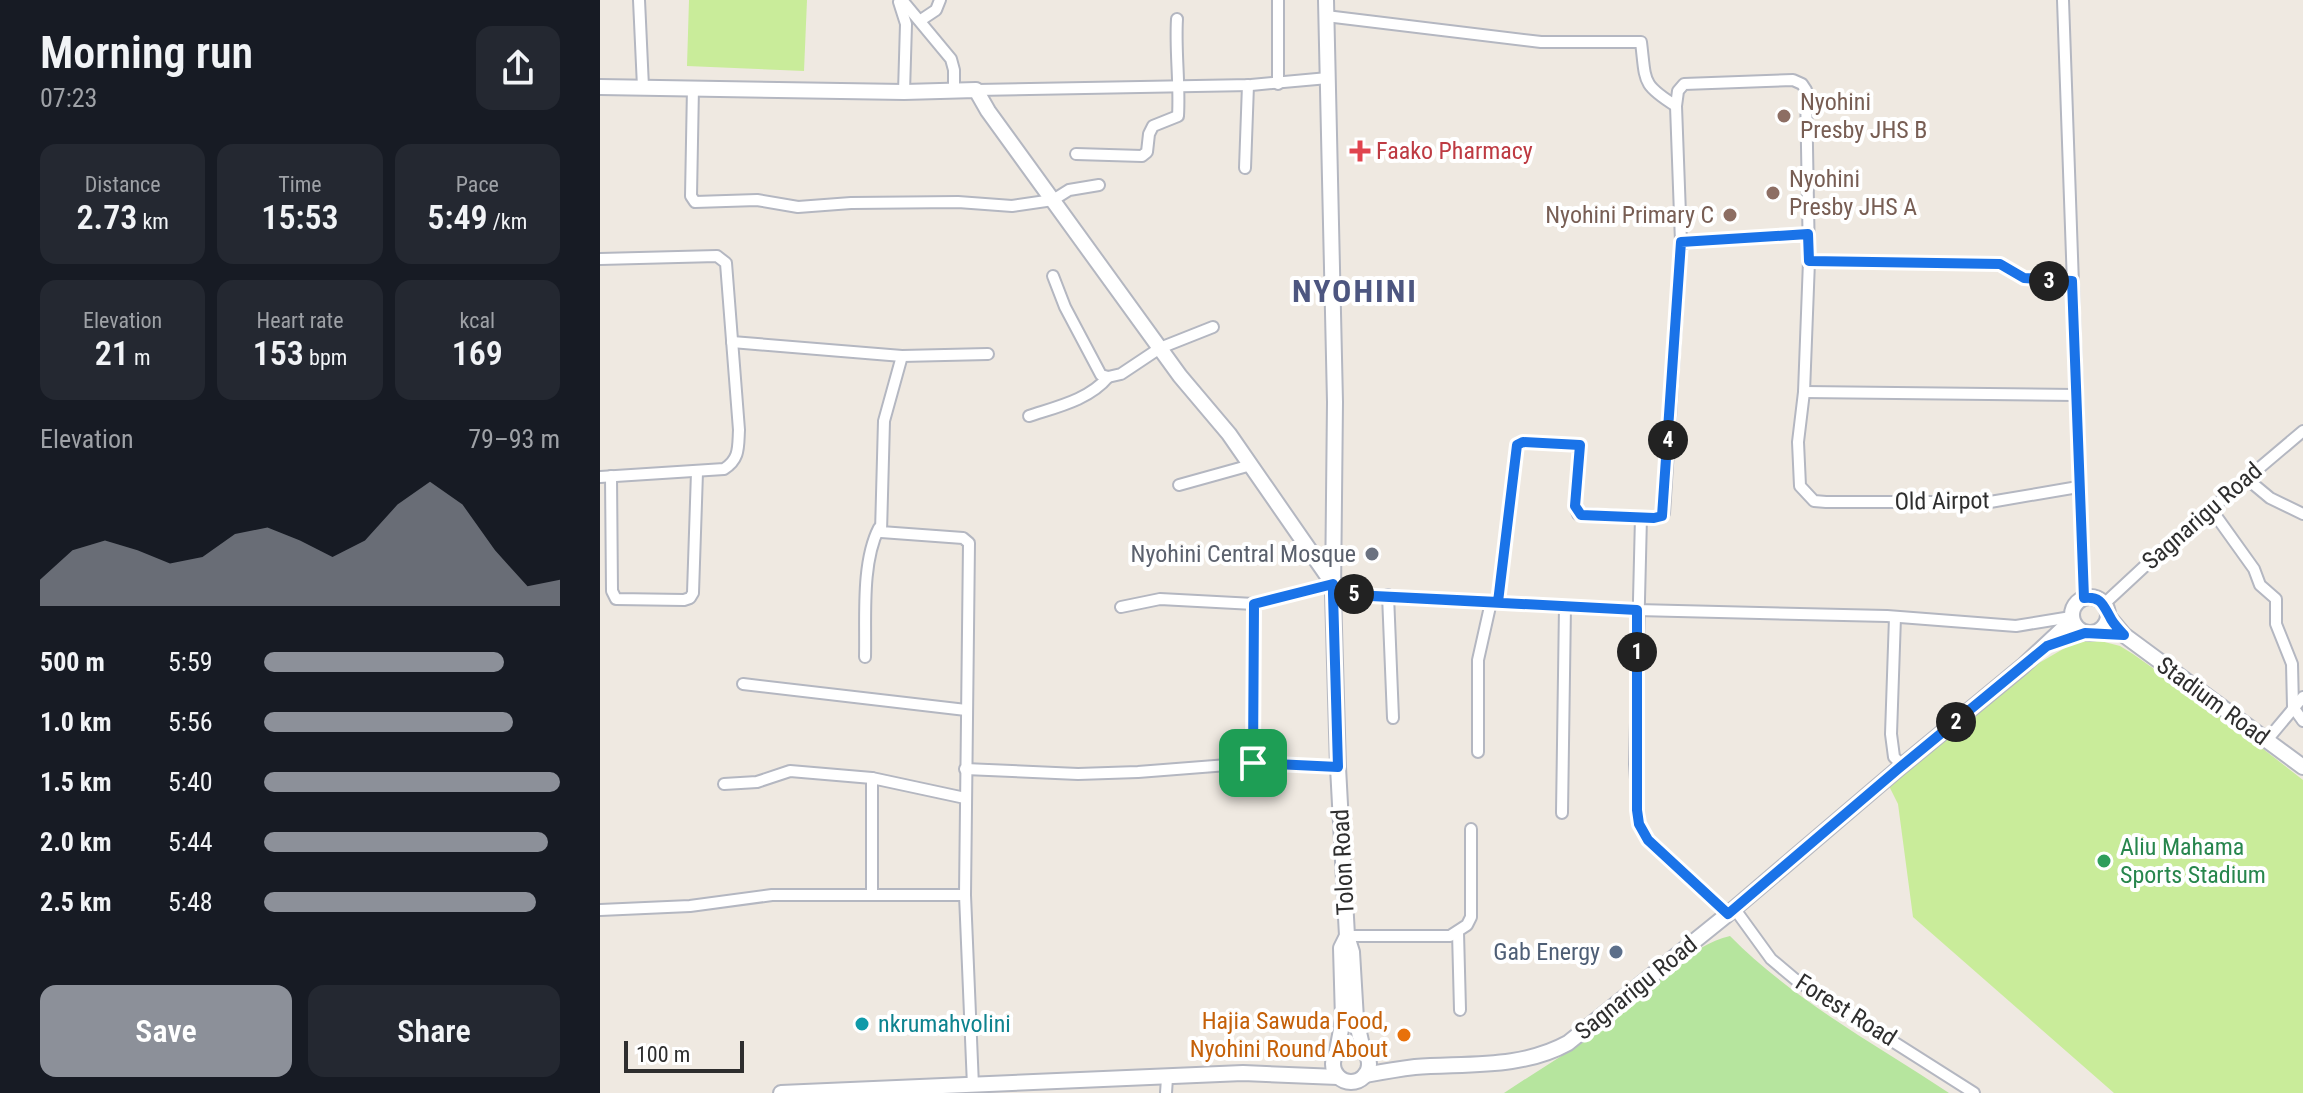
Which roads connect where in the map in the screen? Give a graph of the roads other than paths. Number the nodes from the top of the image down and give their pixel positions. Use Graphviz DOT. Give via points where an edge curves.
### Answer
graph roads {
  1 [pos="639,0"];
  2 [pos="900,0"];
  3 [pos="940,0"];
  4 [pos="1278,0"];
  5 [pos="1326,0"];
  6 [pos="2063,0"];
  7 [pos="1326,16"];
  8 [pos="1177,19"];
  9 [pos="921,20"];
  10 [pos="1328,78"];
  11 [pos="1278,84"];
  12 [pos="1248,85"];
  13 [pos="1180,86"];
  14 [pos="600,87"];
  15 [pos="643,87"];
  16 [pos="693,87"];
  17 [pos="954,90"];
  18 [pos="976,90"];
  19 [pos="904,92"];
  20 [pos="1676,106"];
  21 [pos="1076,154"];
  22 [pos="1245,168"];
  23 [pos="1099,185"];
  24 [pos="1053,200"];
  25 [pos="1808,234"];
  26 [pos="1681,242"];
  27 [pos="600,259"];
  28 [pos="1809,261"];
  29 [pos="1053,276"];
  30 [pos="2072,281"];
  31 [pos="1213,327"];
  32 [pos="732,342"];
  33 [pos="1160,348"];
  34 [pos="988,354"];
  35 [pos="902,356"];
  36 [pos="1108,377"];
  37 [pos="1804,392"];
  38 [pos="2075,395"];
  39 [pos="1029,416"];
  40 [pos="2303,431"];
  41 [pos="1251,465"];
  42 [pos="697,472"];
  43 [pos="606,477"];
  44 [pos="2246,478"];
  45 [pos="1179,485"];
  46 [pos="2078,487"];
  47 [pos="2211,509"];
  48 [pos="2303,514"];
  49 [pos="1641,517"];
  50 [pos="879,528"];
  51 [pos="1333,589"];
  52 [pos="1388,595"];
  53 [pos="2084,598"];
  54 [pos="1495,602"];
  55 [pos="1254,604"];
  56 [pos="1565,606"];
  57 [pos="1121,607"];
  58 [pos="1637,610"];
  59 [pos="2106,610"];
  60 [pos="1895,617"];
  61 [pos="2072,619"];
  62 [pos="2091,632"];
  63 [pos="2124,635"];
  64 [pos="2047,646"];
  65 [pos="865,657"];
  66 [pos="743,684"];
  67 [pos="2303,697"];
  68 [pos="2293,707"];
  69 [pos="966,710"];
  70 [pos="1393,718"];
  71 [pos="2303,721"];
  72 [pos="2267,740"];
  73 [pos="1478,752"];
  74 [pos="1253,763"];
  75 [pos="1902,765"];
  76 [pos="1338,767"];
  77 [pos="2303,767"];
  78 [pos="965,769"];
  79 [pos="872,778"];
  80 [pos="724,784"];
  81 [pos="965,798"];
  82 [pos="1562,813"];
  83 [pos="1471,829"];
  84 [pos="872,895"];
  85 [pos="965,895"];
  86 [pos="600,910"];
  87 [pos="1731,911"];
  88 [pos="1458,932"];
  89 [pos="1347,936"];
  90 [pos="1460,1010"];
  91 [pos="1365,1052"];
  92 [pos="1336,1054"];
  93 [pos="1411,1067"];
  94 [pos="1291,1074"];
  95 [pos="1343,1083"];
  96 [pos="1361,1083"];
  97 [pos="1166,1085"];
  98 [pos="973,1086"];
  99 [pos="904,1090"];
  100 [pos="781,1093"];
  101 [pos="1974,1093"];
  1 -- 15 [label="street"];
  2 -- 9 [label="street"];
  2 -- 19 [label="street" via="906,24"];
  3 -- 9 [label="street"];
  4 -- 11 [label="street"];
  5 -- 7 [label="main road, Tolon Road"];
  6 -- 30 [label="street"];
  7 -- 10 [label="main road, Tolon Road"];
  7 -- 20 [label="street" via="1541,42 1641,42 1646,84"];
  8 -- 13 [label="street"];
  9 -- 17 [label="street" via="951,59"];
  10 -- 11 [label="street"];
  10 -- 51 [label="main road, Tolon Road" via="1336,452"];
  11 -- 12 [label="street"];
  12 -- 13 [label="street"];
  12 -- 22 [label="street"];
  13 -- 18 [label="street"];
  13 -- 21 [label="street" via="1178,116 1153,126 1142,156"];
  14 -- 15 [label="main road"];
  15 -- 16 [label="main road"];
  16 -- 19 [label="main road"];
  16 -- 24 [label="street" via="695,202 1012,206"];
  17 -- 18 [label="main road"];
  17 -- 19 [label="main road"];
  18 -- 24 [label="main road"];
  20 -- 25 [label="street" via="1684,84 1802,84"];
  20 -- 26 [label="street"];
  23 -- 24 [label="street" via="1069,190"];
  24 -- 33 [label="main road"];
  25 -- 26 [label="street"];
  25 -- 28 [label="street"];
  26 -- 49 [label="street" via="1664,513"];
  27 -- 32 [label="street" via="723,258"];
  28 -- 30 [label="street" via="2000,264 2024,278"];
  28 -- 37 [label="street"];
  29 -- 36 [label="street" via="1101,375"];
  30 -- 38 [label="street"];
  31 -- 33 [label="street"];
  32 -- 35 [label="street"];
  32 -- 42 [label="street" via="738,455 724,469"];
  33 -- 36 [label="street"];
  33 -- 41 [label="main road"];
  34 -- 35 [label="street"];
  35 -- 50 [label="street" via="884,421"];
  36 -- 39 [label="street" via="1066,405"];
  37 -- 38 [label="street"];
  37 -- 46 [label="street, Old Airpot" via="1800,486 1814,501 1990,502"];
  38 -- 46 [label="street"];
  40 -- 44 [label="street, Sagnarigu Road"];
  41 -- 45 [label="street"];
  41 -- 51 [label="main road"];
  42 -- 43 [label="street"];
  42 -- 43 [label="street" via="693,593 684,600 616,599"];
  44 -- 47 [label="street, Sagnarigu Road"];
  44 -- 48 [label="street" via="2270,498"];
  46 -- 53 [label="street"];
  47 -- 59 [label="street, Sagnarigu Road"];
  47 -- 68 [label="street" via="2260,585 2276,599 2276,624 2292,664"];
  49 -- 54 [label="street" via="1578,514 1580,445 1517,445"];
  49 -- 58 [label="street, Forest Road"];
  50 -- 65 [label="street" via="866,591"];
  50 -- 69 [label="street" via="884,533 968,540"];
  51 -- 52 [label="street"];
  51 -- 55 [label="street"];
  51 -- 76 [label="main road, Tolon Road"];
  52 -- 54 [label="street"];
  52 -- 70 [label="street"];
  53 -- 59 [label="main road" via="2093,597"];
  53 -- 61 [label="main road" via="2073,607"];
  54 -- 56 [label="street"];
  54 -- 73 [label="street" via="1478,660"];
  55 -- 57 [label="street" via="1160,599"];
  55 -- 74 [label="street"];
  56 -- 58 [label="street"];
  56 -- 82 [label="street"];
  58 -- 60 [label="street"];
  58 -- 87 [label="street, Forest Road" via="1639,824 1648,840"];
  59 -- 62 [label="main road" via="2105,625"];
  59 -- 63 [label="main road, Stadium Road"];
  60 -- 61 [label="street" via="2016,626"];
  60 -- 75 [label="street" via="1891,734 1894,757"];
  61 -- 62 [label="main road" via="2078,629"];
  61 -- 64 [label="main road, Sagnarigu Road"];
  62 -- 63 [label="main road, Stadium Road"];
  62 -- 64 [label="main road, Sagnarigu Road"];
  63 -- 72 [label="main road, Stadium Road"];
  64 -- 75 [label="main road, Sagnarigu Road"];
  66 -- 69 [label="street"];
  67 -- 68 [label="street"];
  68 -- 71 [label="street"];
  68 -- 72 [label="street"];
  69 -- 78 [label="street"];
  72 -- 77 [label="main road, Stadium Road"];
  74 -- 76 [label="street"];
  74 -- 78 [label="street" via="1108,773"];
  75 -- 87 [label="main road, Sagnarigu Road"];
  76 -- 89 [label="main road, Tolon Road"];
  78 -- 81 [label="street"];
  79 -- 80 [label="street" via="790,771 757,782"];
  79 -- 81 [label="street"];
  79 -- 84 [label="street"];
  81 -- 85 [label="street"];
  83 -- 88 [label="street" via="1471,917"];
  84 -- 85 [label="street"];
  84 -- 86 [label="street" via="772,895"];
  85 -- 98 [label="street"];
  87 -- 93 [label="main road, Sagnarigu Road" via="1552,1052 1522,1061"];
  87 -- 101 [label="street, Forest Road" via="1796,980"];
  88 -- 89 [label="street"];
  88 -- 90 [label="street"];
  89 -- 91 [label="main road"];
  89 -- 92 [label="main road" via="1341,948 1343,1019"];
  91 -- 92 [label="main road" via="1348,1045"];
  91 -- 93 [label="main road, Sagnarigu Road"];
  91 -- 96 [label="main road" via="1369,1065"];
  92 -- 94 [label="main road"];
  92 -- 95 [label="main road" via="1333,1067"];
  93 -- 96 [label="main road, Sagnarigu Road"];
  94 -- 95 [label="main road"];
  94 -- 97 [label="main road" via="1243,1073"];
  95 -- 96 [label="main road"];
  97 -- 98 [label="main road"];
  98 -- 99 [label="main road"];
  99 -- 100 [label="main road"];
}
